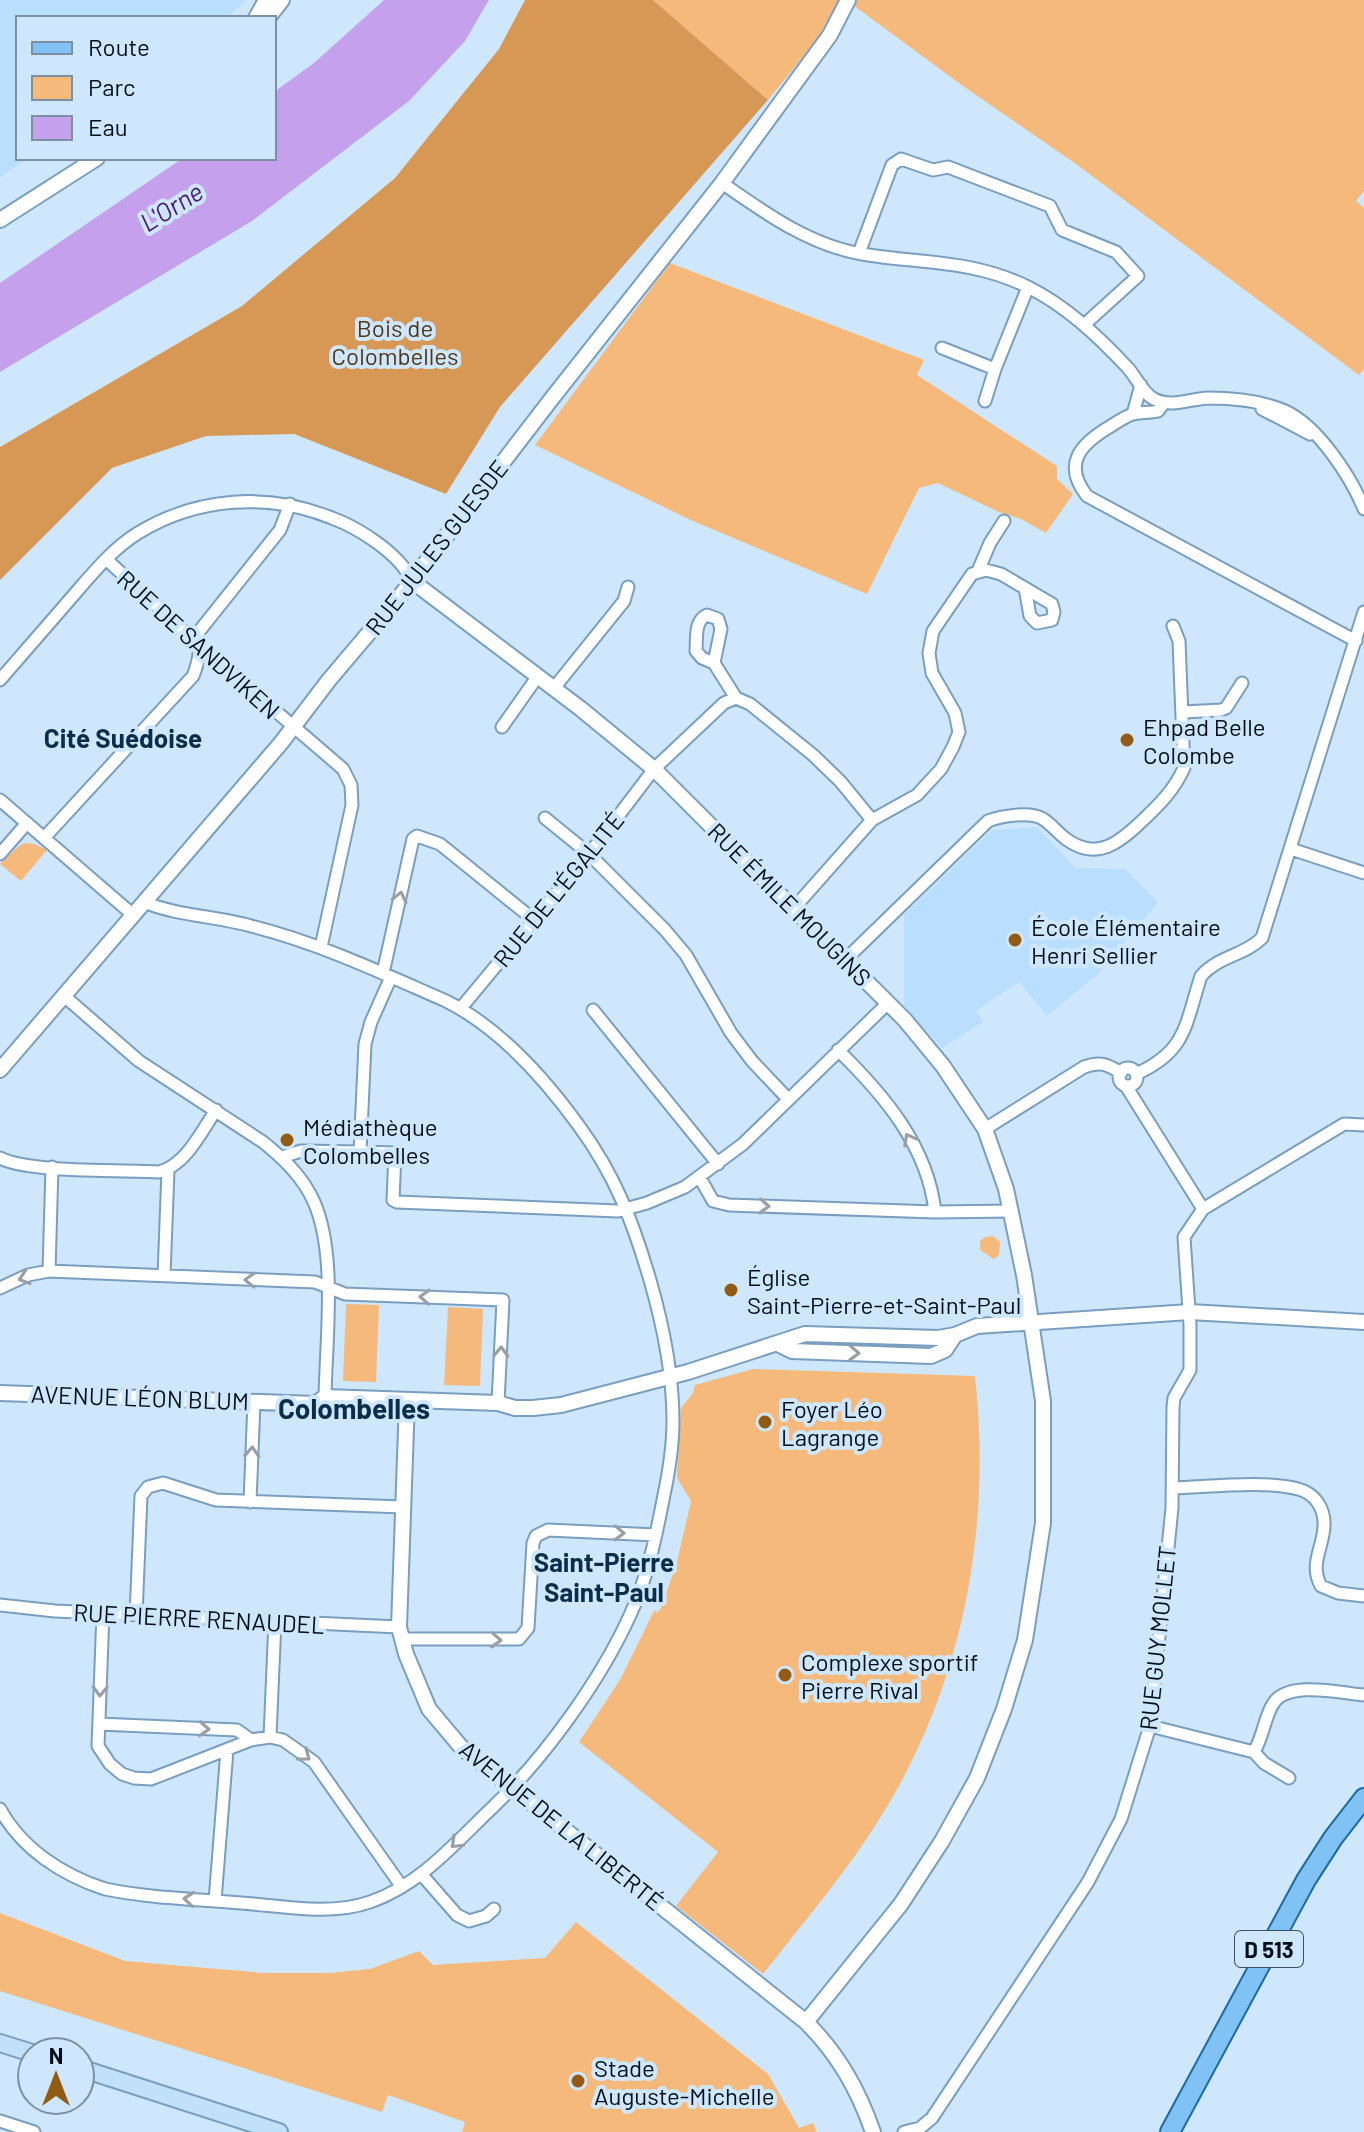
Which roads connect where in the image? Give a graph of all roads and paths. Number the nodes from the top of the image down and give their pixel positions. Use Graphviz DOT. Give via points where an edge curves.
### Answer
graph roads {
  1 [pos="282,0"];
  2 [pos="846,2"];
  3 [pos="270,16"];
  4 [pos="94,160"];
  5 [pos="722,183"];
  6 [pos="0,220"];
  7 [pos="859,253"];
  8 [pos="1028,287"];
  9 [pos="1085,324"];
  10 [pos="942,348"];
  11 [pos="995,369"];
  12 [pos="1141,385"];
  13 [pos="985,401"];
  14 [pos="1164,403"];
  15 [pos="1133,414"];
  16 [pos="290,504"];
  17 [pos="1364,509"];
  18 [pos="1004,521"];
  19 [pos="106,559"];
  20 [pos="978,571"];
  21 [pos="412,581"];
  22 [pos="628,587"];
  23 [pos="1025,588"];
  24 [pos="1364,612"];
  25 [pos="1173,626"];
  26 [pos="1356,641"];
  27 [pos="200,646"];
  28 [pos="714,663"];
  29 [pos="538,676"];
  30 [pos="0,680"];
  31 [pos="1242,683"];
  32 [pos="554,688"];
  33 [pos="736,698"];
  34 [pos="1183,712"];
  35 [pos="502,727"];
  36 [pos="293,728"];
  37 [pos="654,769"];
  38 [pos="0,800"];
  39 [pos="545,818"];
  40 [pos="872,820"];
  41 [pos="27,823"];
  42 [pos="44,838"];
  43 [pos="1291,849"];
  44 [pos="588,853"];
  45 [pos="0,854"];
  46 [pos="1364,873"];
  47 [pos="144,902"];
  48 [pos="794,908"];
  49 [pos="132,914"];
  50 [pos="534,920"];
  51 [pos="321,947"];
  52 [pos="845,960"];
  53 [pos="387,975"];
  54 [pos="63,995"];
  55 [pos="888,1003"];
  56 [pos="461,1008"];
  57 [pos="593,1010"];
  58 [pos="838,1050"];
  59 [pos="0,1069"];
  60 [pos="1121,1073"];
  61 [pos="1136,1074"];
  62 [pos="1126,1086"];
  63 [pos="788,1099"];
  64 [pos="216,1110"];
  65 [pos="1364,1125"];
  66 [pos="985,1129"];
  67 [pos="360,1152"];
  68 [pos="282,1157"];
  69 [pos="0,1158"];
  70 [pos="718,1164"];
  71 [pos="52,1167"];
  72 [pos="168,1170"];
  73 [pos="700,1178"];
  74 [pos="628,1209"];
  75 [pos="1203,1209"];
  76 [pos="1012,1211"];
  77 [pos="935,1212"];
  78 [pos="49,1271"];
  79 [pos="164,1276"];
  80 [pos="327,1286"];
  81 [pos="0,1288"];
  82 [pos="1190,1312"];
  83 [pos="1032,1322"];
  84 [pos="1364,1322"];
  85 [pos="671,1376"];
  86 [pos="0,1393"];
  87 [pos="325,1397"];
  88 [pos="407,1400"];
  89 [pos="254,1402"];
  90 [pos="498,1403"];
  91 [pos="1173,1488"];
  92 [pos="250,1502"];
  93 [pos="403,1507"];
  94 [pos="656,1535"];
  95 [pos="1364,1596"];
  96 [pos="0,1605"];
  97 [pos="103,1613"];
  98 [pos="136,1615"];
  99 [pos="275,1621"];
  100 [pos="400,1633"];
  101 [pos="1364,1695"];
  102 [pos="99,1724"];
  103 [pos="1150,1726"];
  104 [pos="270,1737"];
  105 [pos="251,1740"];
  106 [pos="227,1750"];
  107 [pos="1254,1752"];
  108 [pos="1289,1778"];
  109 [pos="512,1788"];
  110 [pos="1364,1798"];
  111 [pos="0,1811"];
  112 [pos="422,1875"];
  113 [pos="402,1887"];
  114 [pos="215,1901"];
  115 [pos="494,1909"];
  116 [pos="806,2022"];
  117 [pos="96,2073"];
  118 [pos="0,2121"];
  119 [pos="34,2132"];
  120 [pos="279,2132"];
  121 [pos="873,2132"];
  122 [pos="904,2132"];
  123 [pos="1168,2132"];
  1 -- 3 [label="street"];
  2 -- 5 [label="street, RUE JULES GUESDE" via="830,35"];
  4 -- 6 [label="street"];
  5 -- 7 [label="street" via="810,238"];
  5 -- 21 [label="street, RUE JULES GUESDE"];
  7 -- 8 [label="street" via="991,271"];
  7 -- 9 [label="street" via="892,165 901,159 933,170 948,167 1050,206 1062,230 1116,252 1138,276"];
  8 -- 9 [label="street"];
  8 -- 11 [label="street"];
  9 -- 12 [label="street"];
  10 -- 11 [label="street"];
  11 -- 13 [label="street"];
  12 -- 14 [label="street" via="1151,398"];
  12 -- 15 [label="street"];
  14 -- 15 [label="street" via="1158,411"];
  14 -- 17 [label="street" via="1223,398 1253,403 1314,436 1345,470"];
  15 -- 26 [label="street" via="1102,431 1075,460 1078,484 1087,496"];
  16 -- 19 [label="street" via="247,501 193,507 138,533"];
  16 -- 21 [label="street" via="352,526 406,566"];
  16 -- 27 [label="street" via="280,530 197,634"];
  18 -- 20 [label="street"];
  19 -- 27 [label="street, RUE DE SANDVIKEN"];
  19 -- 30 [label="street"];
  20 -- 23 [label="street" via="1001,574"];
  20 -- 40 [label="street" via="933,631 929,653 932,673 955,713 959,732 953,747 917,795"];
  21 -- 29 [label="street, RUE ÉMILE MOUGINS"];
  21 -- 36 [label="street, RUE JULES GUESDE"];
  22 -- 32 [label="street" via="624,601"];
  24 -- 26 [label="street"];
  25 -- 34 [label="street" via="1179,641"];
  26 -- 43 [label="street"];
  27 -- 36 [label="street, RUE DE SANDVIKEN"];
  27 -- 42 [label="street" via="193,676"];
  28 -- 33 [label="street"];
  29 -- 32 [label="street, RUE ÉMILE MOUGINS"];
  29 -- 35 [label="street"];
  31 -- 34 [label="street" via="1226,708"];
  32 -- 37 [label="street, RUE ÉMILE MOUGINS"];
  33 -- 37 [label="street, RUE DE L'ÉGALITÉ" via="724,703"];
  33 -- 40 [label="street" via="813,755"];
  34 -- 52 [label="street" via="1184,768 1177,785 1118,843 1083,848 1043,819 997,817"];
  36 -- 47 [label="street, RUE JULES GUESDE"];
  36 -- 51 [label="street, RUE DE SANDVIKEN" via="343,769 351,785 352,805"];
  37 -- 44 [label="street, RUE DE L'ÉGALITÉ"];
  37 -- 48 [label="street, RUE ÉMILE MOUGINS"];
  38 -- 41 [label="street"];
  39 -- 44 [label="street"];
  40 -- 48 [label="street"];
  41 -- 42 [label="street"];
  41 -- 45 [label="street"];
  42 -- 49 [label="street"];
  43 -- 46 [label="street"];
  43 -- 61 [label="street" via="1262,938 1208,967 1176,1047"];
  44 -- 50 [label="street, RUE DE L'ÉGALITÉ"];
  44 -- 63 [label="street" via="686,955 731,1033"];
  47 -- 49 [label="street, RUE JULES GUESDE"];
  47 -- 51 [label="street"];
  48 -- 52 [label="street, RUE ÉMILE MOUGINS"];
  49 -- 54 [label="street, RUE JULES GUESDE"];
  53 -- 50 [label="street, one-way" via="417,836 440,844"];
  50 -- 56 [label="street, RUE DE L'ÉGALITÉ"];
  51 -- 53 [label="street"];
  52 -- 55 [label="street, RUE ÉMILE MOUGINS"];
  53 -- 56 [label="street"];
  53 -- 67 [label="street" via="365,1044"];
  54 -- 59 [label="street, RUE JULES GUESDE"];
  54 -- 64 [label="street" via="139,1061"];
  55 -- 58 [label="street"];
  55 -- 66 [label="street, RUE ÉMILE MOUGINS" via="930,1048"];
  56 -- 74 [label="street" via="554,1092"];
  57 -- 70 [label="street"];
  58 -- 63 [label="street"];
  77 -- 58 [label="street, one-way" via="929,1176 907,1133 883,1097"];
  60 -- 61 [label="street" via="1127,1069"];
  60 -- 62 [label="street"];
  60 -- 66 [label="street" via="1106,1064 1084,1067"];
  61 -- 62 [label="street" via="1135,1082"];
  62 -- 75 [label="street"];
  63 -- 70 [label="street"];
  64 -- 68 [label="street"];
  64 -- 72 [label="street" via="184,1158"];
  65 -- 75 [label="street" via="1344,1124"];
  66 -- 76 [label="street, RUE ÉMILE MOUGINS"];
  67 -- 68 [label="street" via="301,1151"];
  67 -- 74 [label="street" via="395,1153 393,1200 405,1203"];
  68 -- 80 [label="street" via="314,1201 325,1239"];
  69 -- 71 [label="street"];
  70 -- 73 [label="street"];
  71 -- 72 [label="street"];
  71 -- 78 [label="street"];
  72 -- 79 [label="street"];
  73 -- 74 [label="street"];
  73 -- 77 [label="street, one-way" via="713,1201 729,1205"];
  74 -- 85 [label="street" via="656,1301"];
  75 -- 82 [label="street, RUE GUY MOLLET" via="1184,1237"];
  76 -- 77 [label="street"];
  76 -- 83 [label="street, RUE ÉMILE MOUGINS"];
  78 -- 79 [label="street"];
  78 -- 81 [label="street, one-way"];
  80 -- 79 [label="street, one-way"];
  80 -- 87 [label="street"];
  90 -- 80 [label="street, one-way" via="503,1300 345,1294"];
  82 -- 83 [label="street"];
  82 -- 84 [label="street"];
  82 -- 91 [label="street, RUE GUY MOLLET" via="1190,1370 1173,1407"];
  83 -- 85 [label="street" via="977,1326 955,1335 945,1350 931,1356 792,1351 778,1344"];
  83 -- 116 [label="street, RUE ÉMILE MOUGINS" via="1043,1401 1043,1523 1025,1640 1004,1709 977,1778 942,1841 901,1904"];
  85 -- 90 [label="street" via="561,1405 515,1408"];
  85 -- 94 [label="street" via="670,1466"];
  86 -- 89 [label="street, AVENUE LÉON BLUM"];
  87 -- 88 [label="street, AVENUE LÉON BLUM"];
  87 -- 89 [label="street, AVENUE LÉON BLUM" via="315,1404"];
  88 -- 90 [label="street, AVENUE LÉON BLUM"];
  88 -- 93 [label="street, AVENUE DE LA LIBERTÉ"];
  92 -- 89 [label="street, one-way"];
  91 -- 95 [label="street" via="1300,1489 1320,1503 1324,1525 1314,1574 1321,1586"];
  91 -- 103 [label="street, RUE GUY MOLLET"];
  92 -- 93 [label="street"];
  92 -- 98 [label="street" via="216,1500 163,1483 148,1487 141,1496"];
  93 -- 100 [label="street, AVENUE DE LA LIBERTÉ"];
  100 -- 94 [label="street, RUE PIERRE RENAUDEL, one-way" via="511,1641 528,1628 536,1536 548,1530"];
  94 -- 109 [label="street" via="631,1613 611,1651 565,1723"];
  96 -- 97 [label="street, RUE PIERRE RENAUDEL"];
  97 -- 98 [label="street, RUE PIERRE RENAUDEL"];
  97 -- 102 [label="street, one-way"];
  98 -- 99 [label="street, RUE PIERRE RENAUDEL"];
  99 -- 100 [label="street, RUE PIERRE RENAUDEL"];
  99 -- 104 [label="street"];
  100 -- 109 [label="street, AVENUE DE LA LIBERTÉ" via="429,1709 461,1747"];
  101 -- 107 [label="street" via="1284,1693 1272,1704"];
  102 -- 105 [label="street, one-way" via="237,1730"];
  102 -- 106 [label="street" via="98,1746 110,1764 134,1778 151,1779"];
  103 -- 107 [label="street"];
  103 -- 122 [label="street, RUE GUY MOLLET" via="1121,1819 1088,1882 932,2118"];
  104 -- 105 [label="street"];
  104 -- 113 [label="street, one-way" via="314,1762"];
  105 -- 106 [label="street"];
  106 -- 114 [label="street"];
  107 -- 108 [label="street"];
  109 -- 112 [label="street, one-way"];
  109 -- 116 [label="street, AVENUE DE LA LIBERTÉ"];
  110 -- 123 [label="main road, D 513" via="1306,1880"];
  114 -- 111 [label="street, one-way" via="124,1893 81,1881 29,1846"];
  112 -- 113 [label="street"];
  112 -- 115 [label="street" via="457,1915 469,1921"];
  113 -- 114 [label="street" via="369,1903 344,1907"];
  116 -- 121 [label="street, AVENUE DE LA LIBERTÉ" via="854,2084"];
  117 -- 120 [label="main road"];
  118 -- 119 [label="street"];
}
